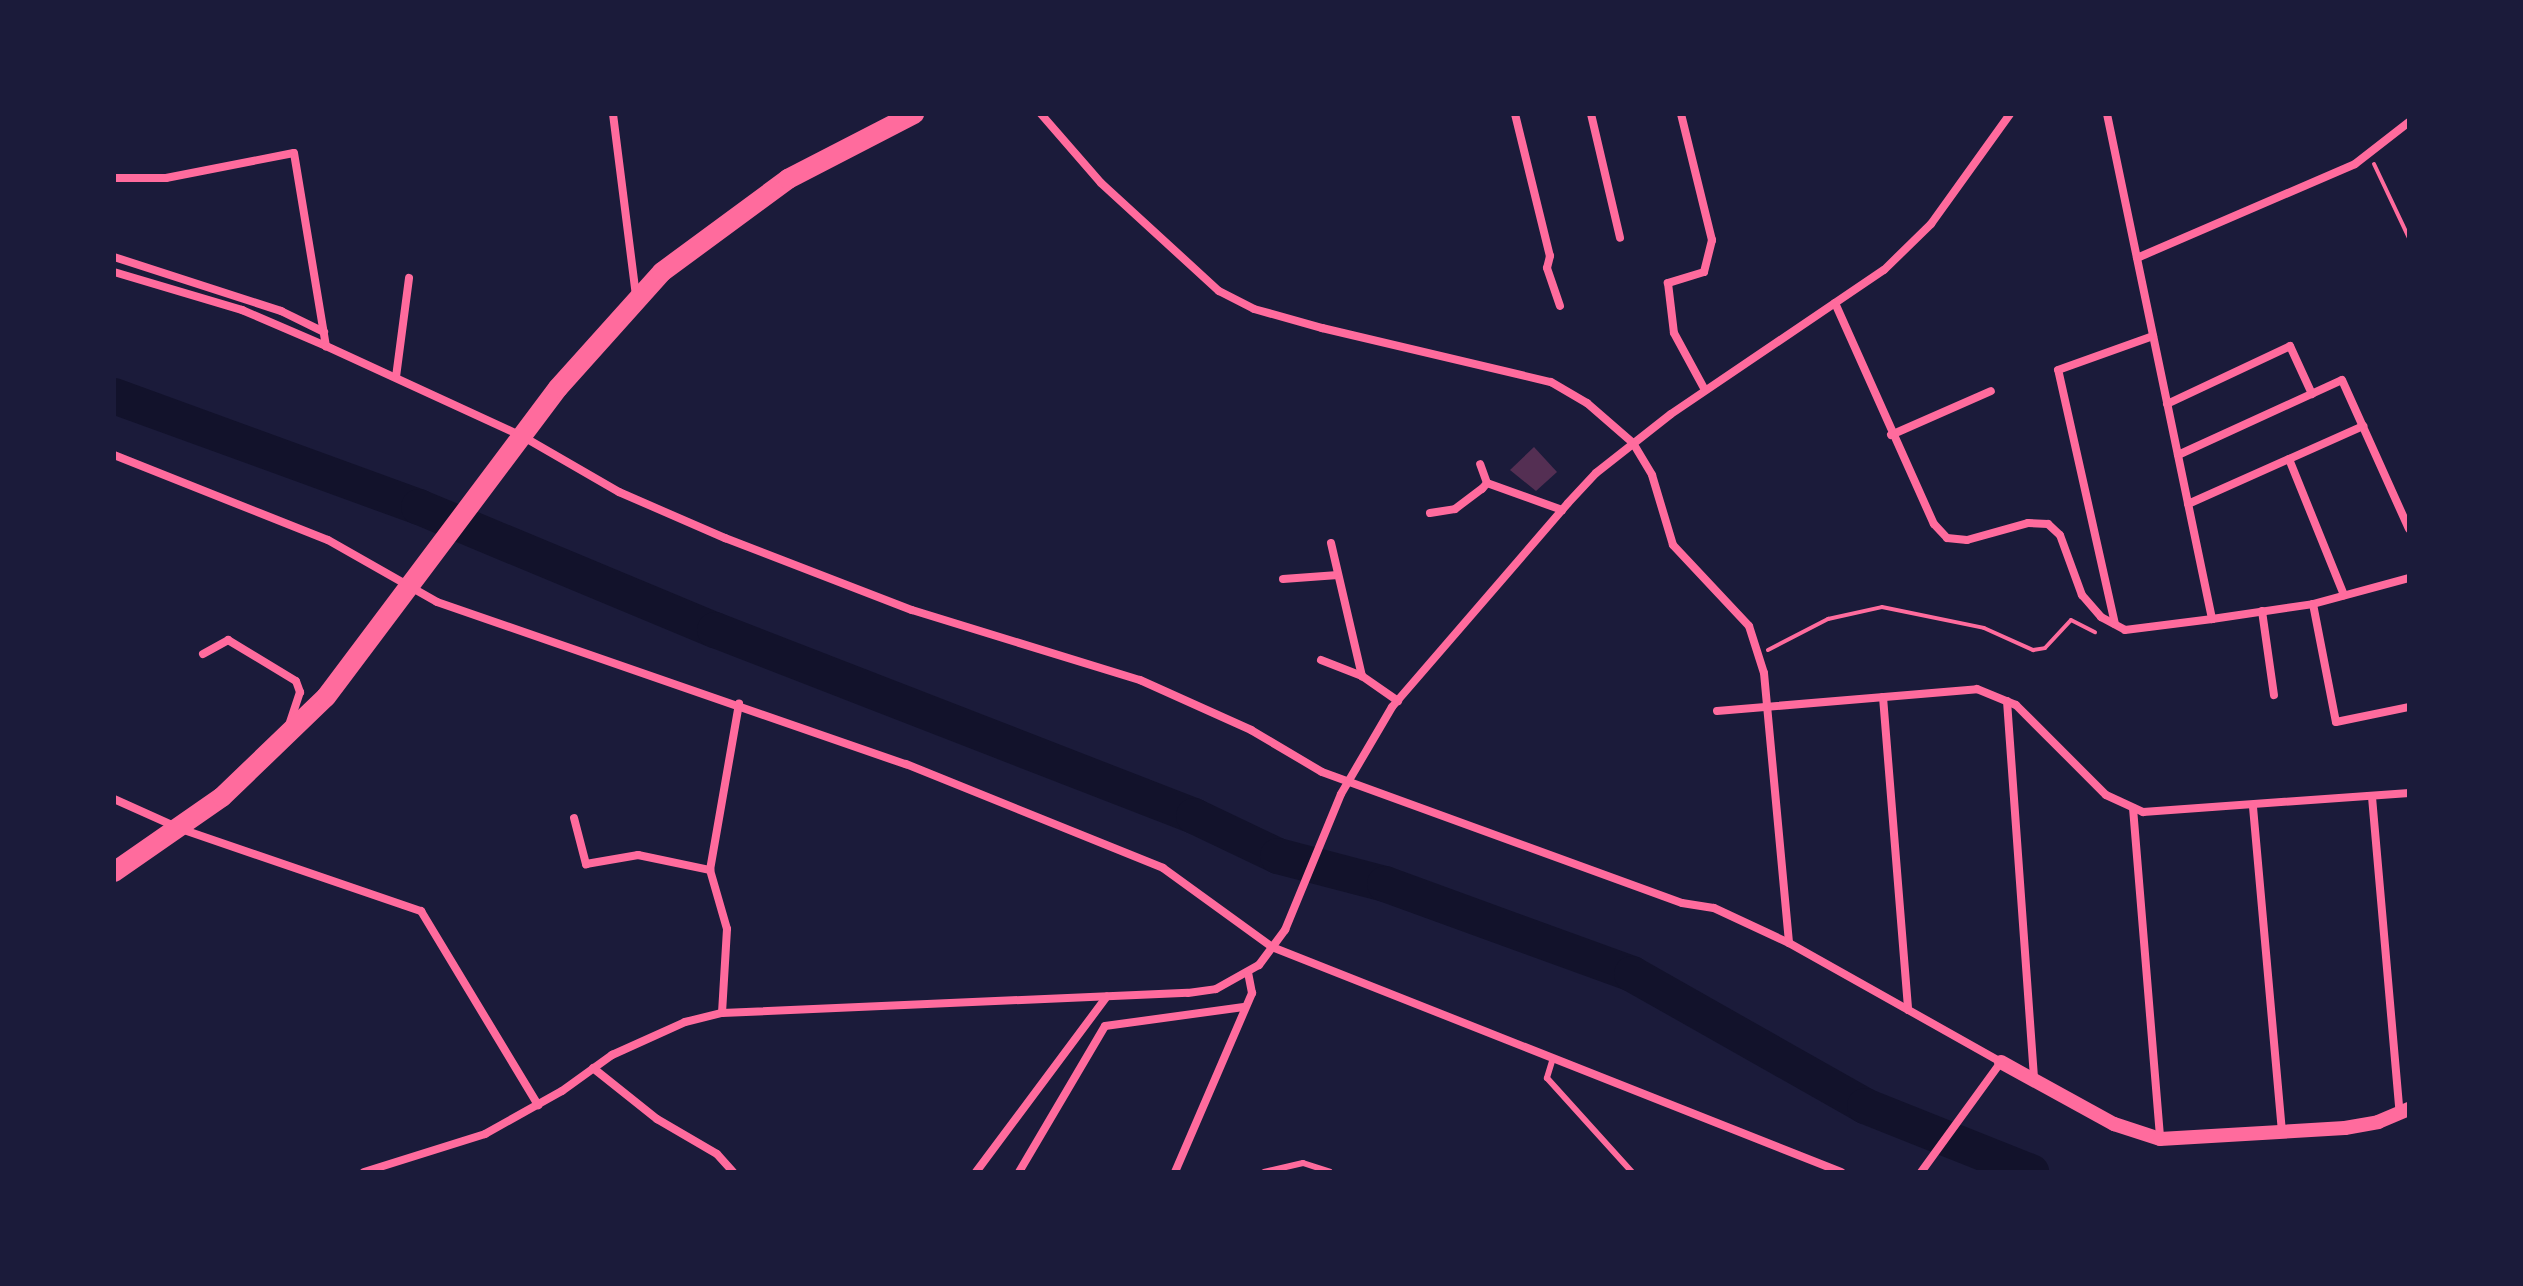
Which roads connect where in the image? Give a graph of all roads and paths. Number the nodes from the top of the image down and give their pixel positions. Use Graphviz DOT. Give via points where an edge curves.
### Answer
graph roads {
  1 [pos="613,114"];
  2 [pos="914,114"];
  3 [pos="1041,114"];
  4 [pos="1515,114"];
  5 [pos="1591,114"];
  6 [pos="1681,114"];
  7 [pos="2010,114"];
  8 [pos="2107,114"];
  9 [pos="2409,122"];
  10 [pos="2370,154"];
  11 [pos="114,178"];
  12 [pos="1620,238"];
  13 [pos="2409,238"];
  14 [pos="114,257"];
  15 [pos="2137,258"];
  16 [pos="114,272"];
  17 [pos="409,278"];
  18 [pos="637,297"];
  19 [pos="1835,303"];
  20 [pos="1560,306"];
  21 [pos="324,332"];
  22 [pos="2153,336"];
  23 [pos="326,346"];
  24 [pos="396,377"];
  25 [pos="1705,390"];
  26 [pos="1991,391"];
  27 [pos="2312,394"];
  28 [pos="2167,404"];
  29 [pos="2363,426"];
  30 [pos="1891,435"];
  31 [pos="520,438"];
  32 [pos="1633,443"];
  33 [pos="114,455"];
  34 [pos="2178,455"];
  35 [pos="2289,459"];
  36 [pos="1480,464"];
  37 [pos="1487,483"];
  38 [pos="2188,504"];
  39 [pos="1562,510"];
  40 [pos="1430,513"];
  41 [pos="2409,529"];
  42 [pos="1331,543"];
  43 [pos="1338,575"];
  44 [pos="1283,579"];
  45 [pos="2409,580"];
  46 [pos="412,584"];
  47 [pos="2344,595"];
  48 [pos="2313,604"];
  49 [pos="2262,611"];
  50 [pos="2212,619"];
  51 [pos="2115,624"];
  52 [pos="203,654"];
  53 [pos="1759,655"];
  54 [pos="1321,660"];
  55 [pos="1362,676"];
  56 [pos="2274,695"];
  57 [pos="1883,697"];
  58 [pos="1398,701"];
  59 [pos="2007,701"];
  60 [pos="739,704"];
  61 [pos="1766,706"];
  62 [pos="2409,707"];
  63 [pos="1717,711"];
  64 [pos="287,738"];
  65 [pos="1349,779"];
  66 [pos="2409,793"];
  67 [pos="2372,797"];
  68 [pos="114,799"];
  69 [pos="2253,807"];
  70 [pos="2133,808"];
  71 [pos="574,818"];
  72 [pos="181,829"];
  73 [pos="710,870"];
  74 [pos="114,872"];
  75 [pos="1789,943"];
  76 [pos="1272,947"];
  77 [pos="1248,972"];
  78 [pos="1107,996"];
  79 [pos="1244,1007"];
  80 [pos="1908,1010"];
  81 [pos="722,1013"];
  82 [pos="1553,1058"];
  83 [pos="2001,1062"];
  84 [pos="593,1068"];
  85 [pos="2034,1081"];
  86 [pos="538,1105"];
  87 [pos="2404,1112"];
  88 [pos="2282,1133"];
  89 [pos="2160,1139"];
  90 [pos="364,1172"];
  91 [pos="733,1172"];
  92 [pos="976,1172"];
  93 [pos="1019,1172"];
  94 [pos="1175,1172"];
  95 [pos="1264,1172"];
  96 [pos="1330,1172"];
  97 [pos="1632,1172"];
  98 [pos="1841,1172"];
  99 [pos="1921,1172"];
  1 -- 18 [label="street"];
  2 -- 18 [label="highway" via="788,179 704,237"];
  3 -- 32 [label="street" via="1101,183 1219,291 1254,309 1322,328 1551,382 1587,403"];
  4 -- 20 [label="street"];
  5 -- 12 [label="street"];
  6 -- 25 [label="street" via="1712,240 1704,272 1668,283 1674,333"];
  7 -- 19 [label="street" via="1931,224 1884,270"];
  8 -- 15 [label="street"];
  9 -- 10 [label="street"];
  10 -- 13 [label="path"];
  10 -- 15 [label="street" via="2258,209"];
  11 -- 21 [label="street" via="166,178 294,153"];
  14 -- 21 [label="street" via="281,311"];
  15 -- 22 [label="street"];
  16 -- 23 [label="street" via="242,310"];
  17 -- 24 [label="street"];
  18 -- 31 [label="highway"];
  19 -- 25 [label="street"];
  19 -- 30 [label="street"];
  21 -- 23 [label="street"];
  22 -- 28 [label="street"];
  22 -- 51 [label="street" via="2058,370"];
  23 -- 24 [label="street"];
  24 -- 31 [label="street"];
  25 -- 32 [label="street"];
  26 -- 30 [label="street"];
  27 -- 28 [label="street" via="2290,346"];
  27 -- 29 [label="street" via="2342,380"];
  27 -- 34 [label="street"];
  28 -- 34 [label="street"];
  29 -- 35 [label="street"];
  29 -- 41 [label="street"];
  30 -- 51 [label="street" via="1934,524 1947,538 1967,540 2028,523 2048,524 2060,535 2082,595"];
  31 -- 46 [label="highway"];
  31 -- 65 [label="street" via="619,492 725,538 912,610 1140,680 1271,739 1322,772"];
  32 -- 39 [label="street"];
  32 -- 53 [label="street" via="1652,475 1673,545 1749,626"];
  33 -- 46 [label="street" via="328,540"];
  34 -- 38 [label="street"];
  35 -- 38 [label="street"];
  35 -- 47 [label="street"];
  36 -- 37 [label="street"];
  37 -- 39 [label="street"];
  37 -- 40 [label="street" via="1455,509"];
  38 -- 50 [label="street"];
  39 -- 58 [label="street"];
  42 -- 43 [label="street"];
  43 -- 44 [label="street"];
  43 -- 55 [label="street"];
  45 -- 47 [label="street"];
  46 -- 60 [label="street"];
  46 -- 64 [label="highway" via="326,697"];
  47 -- 48 [label="street"];
  48 -- 49 [label="street"];
  48 -- 62 [label="street" via="2336,722"];
  49 -- 50 [label="street"];
  49 -- 56 [label="street"];
  50 -- 51 [label="street" via="2125,630"];
  51 -- 53 [label="path" via="2109,638 2071,620 2045,648 2033,650 1984,628 1882,607 1828,619"];
  52 -- 64 [label="street" via="228,640 296,681 300,692 286,722"];
  53 -- 61 [label="street"];
  54 -- 55 [label="street"];
  55 -- 58 [label="street"];
  57 -- 59 [label="street" via="1977,689"];
  57 -- 61 [label="street"];
  57 -- 80 [label="street"];
  58 -- 65 [label="street"];
  59 -- 70 [label="street" via="2106,795"];
  59 -- 85 [label="street"];
  60 -- 73 [label="street"];
  60 -- 76 [label="street" via="906,764 1163,868"];
  61 -- 63 [label="street"];
  61 -- 75 [label="street"];
  64 -- 72 [label="highway"];
  65 -- 75 [label="street" via="1682,903 1714,908"];
  65 -- 76 [label="street" via="1285,930"];
  66 -- 67 [label="street"];
  67 -- 69 [label="street"];
  67 -- 87 [label="street"];
  68 -- 72 [label="street"];
  69 -- 70 [label="street" via="2155,812"];
  69 -- 88 [label="street"];
  70 -- 89 [label="street"];
  71 -- 73 [label="street" via="586,864 638,855"];
  72 -- 74 [label="highway"];
  72 -- 86 [label="street" via="421,911"];
  73 -- 81 [label="street" via="727,929"];
  75 -- 80 [label="street"];
  76 -- 77 [label="street"];
  76 -- 82 [label="street"];
  77 -- 78 [label="street" via="1216,989"];
  77 -- 79 [label="street" via="1252,993"];
  78 -- 81 [label="street"];
  78 -- 92 [label="street"];
  79 -- 93 [label="street" via="1105,1026"];
  79 -- 94 [label="street"];
  80 -- 83 [label="street"];
  81 -- 84 [label="street" via="685,1022"];
  82 -- 97 [label="lane" via="1547,1078"];
  82 -- 98 [label="street"];
  83 -- 85 [label="street"];
  83 -- 99 [label="street"];
  84 -- 86 [label="street"];
  84 -- 91 [label="street" via="657,1119 717,1154"];
  85 -- 89 [label="street" via="2114,1124"];
  86 -- 90 [label="street" via="485,1134"];
  87 -- 88 [label="street" via="2345,1128"];
  88 -- 89 [label="street"];
  95 -- 96 [label="lane" via="1303,1163"];
}
